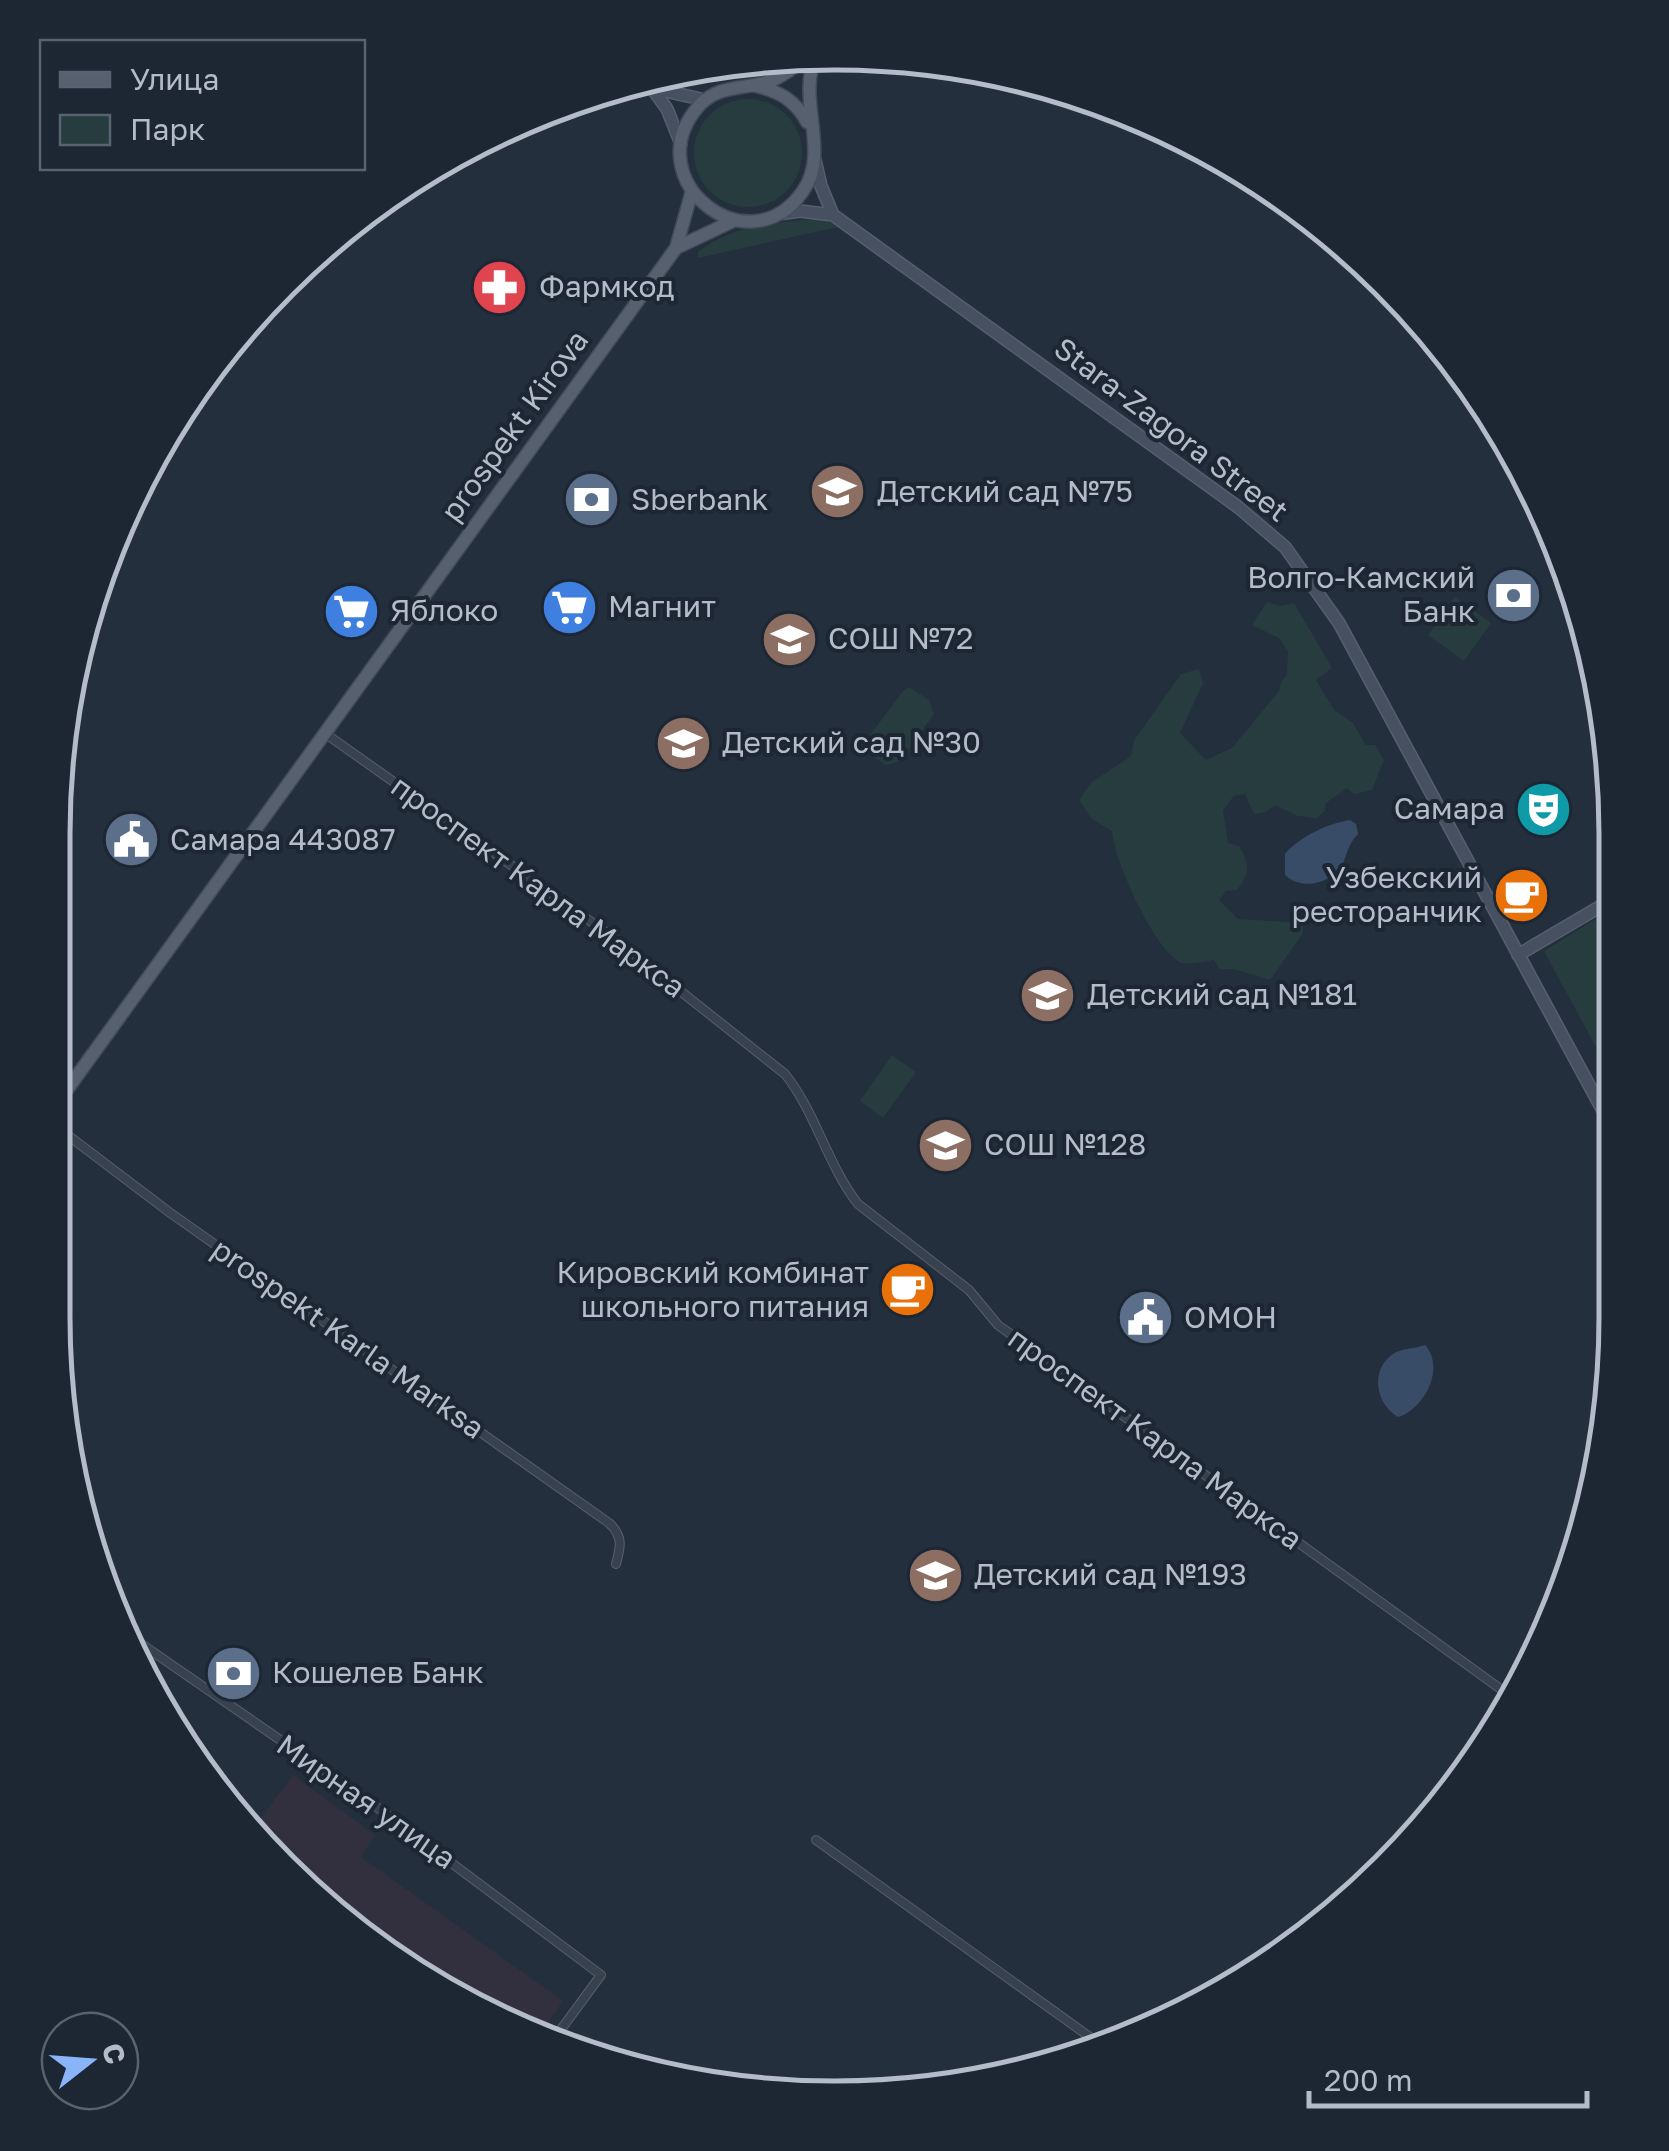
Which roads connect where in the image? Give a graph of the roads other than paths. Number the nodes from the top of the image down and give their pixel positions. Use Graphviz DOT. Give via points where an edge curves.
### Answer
graph roads {
  1 [pos="813,71"];
  2 [pos="785,72"];
  3 [pos="754,85"];
  4 [pos="666,89"];
  5 [pos="654,92"];
  6 [pos="704,100"];
  7 [pos="812,133"];
  8 [pos="681,144"];
  9 [pos="815,160"];
  10 [pos="692,191"];
  11 [pos="778,214"];
  12 [pos="834,215"];
  13 [pos="734,220"];
  14 [pos="676,248"];
  15 [pos="326,734"];
  16 [pos="1599,907"];
  17 [pos="1518,955"];
  18 [pos="70,1086"];
  19 [pos="1599,1104"];
  20 [pos="70,1137"];
  21 [pos="616,1564"];
  22 [pos="145,1647"];
  23 [pos="1503,1687"];
  24 [pos="816,1840"];
  25 [pos="561,2030"];
  26 [pos="1089,2037"];
  1 -- 7 [label="main road"];
  2 -- 3 [label="main road"];
  3 -- 6 [label="main road"];
  3 -- 7 [label="main road" via="791,101"];
  4 -- 6 [label="main road"];
  5 -- 8 [label="main road"];
  6 -- 8 [label="main road"];
  7 -- 9 [label="main road"];
  8 -- 10 [label="main road"];
  9 -- 11 [label="main road" via="804,189"];
  9 -- 12 [label="main road"];
  10 -- 13 [label="main road"];
  10 -- 14 [label="main road"];
  11 -- 12 [label="main road"];
  11 -- 13 [label="main road"];
  12 -- 17 [label="main road, Stara-Zagora Street" via="1285,546 1338,623"];
  13 -- 14 [label="main road"];
  14 -- 15 [label="main road, prospekt Kirova"];
  15 -- 18 [label="main road, prospekt Kirova"];
  15 -- 23 [label="street, проспект Карла Маркса" via="568,904 784,1074 858,1204 969,1290 998,1324"];
  16 -- 17 [label="main road"];
  17 -- 19 [label="main road, Stara-Zagora Street"];
  20 -- 21 [label="street, prospekt Karla Marksa" via="609,1523 621,1546"];
  22 -- 25 [label="street, Мирная улица" via="602,1974"];
  24 -- 26 [label="street"];
}
